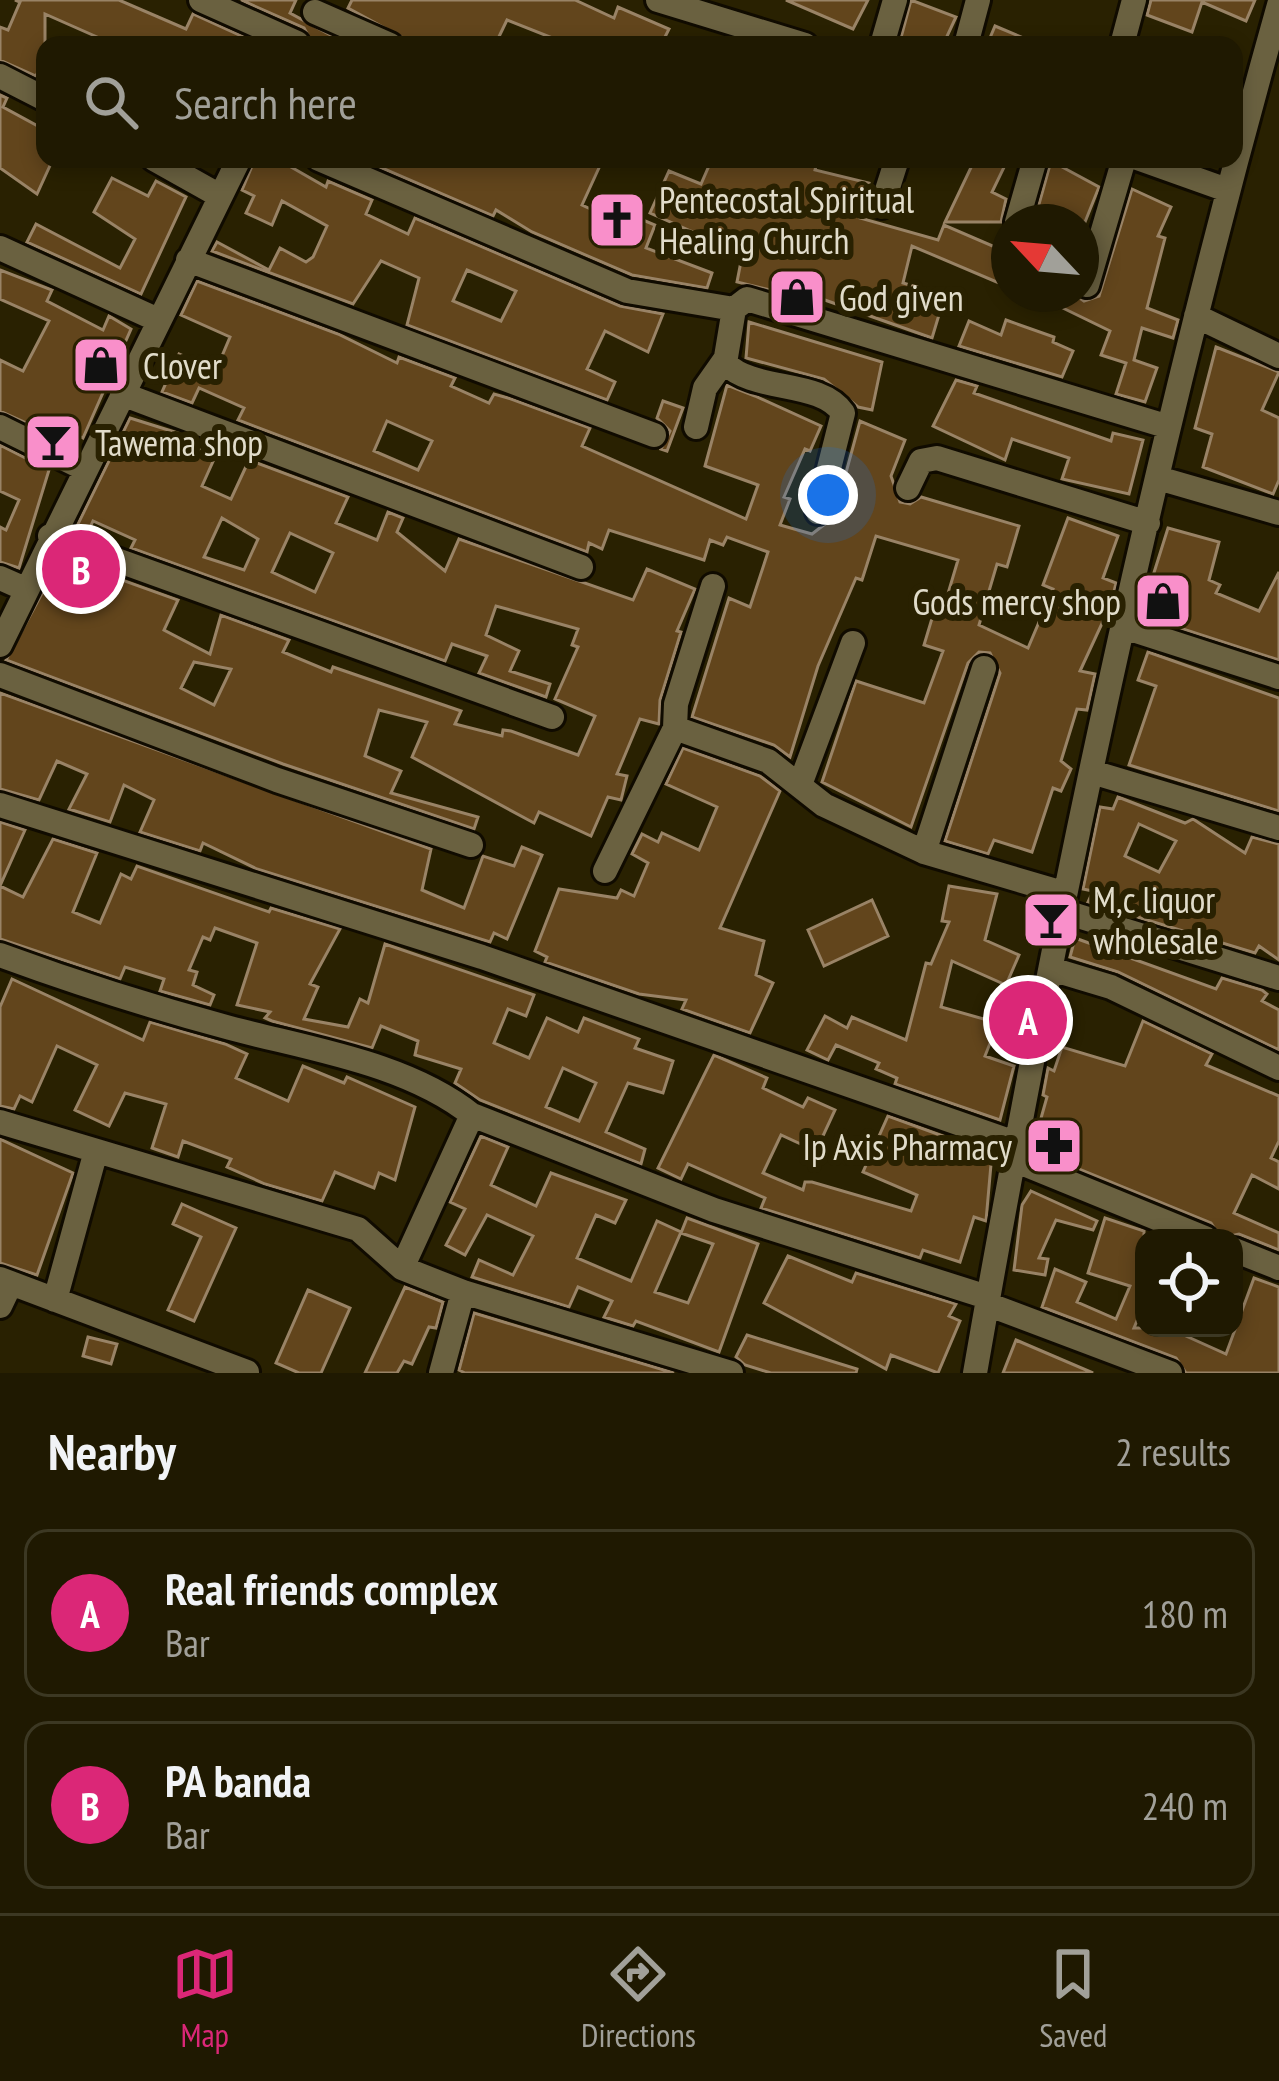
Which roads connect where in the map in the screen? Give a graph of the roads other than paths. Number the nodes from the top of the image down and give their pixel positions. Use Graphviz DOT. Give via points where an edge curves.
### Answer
graph roads {
  1 [pos="201,0"];
  2 [pos="658,0"];
  3 [pos="895,0"];
  4 [pos="978,0"];
  5 [pos="1134,0"];
  6 [pos="1279,5"];
  7 [pos="318,6"];
  8 [pos="279,36"];
  9 [pos="301,36"];
  10 [pos="373,36"];
  11 [pos="775,36"];
  12 [pos="885,36"];
  13 [pos="968,36"];
  14 [pos="1124,36"];
  15 [pos="0,76"];
  16 [pos="36,94"];
  17 [pos="1243,133"];
  18 [pos="170,168"];
  19 [pos="234,168"];
  20 [pos="340,168"];
  21 [pos="894,168"];
  22 [pos="1033,168"];
  23 [pos="1121,168"];
  24 [pos="1165,168"];
  25 [pos="1233,168"];
  26 [pos="1227,190"];
  27 [pos="220,196"];
  28 [pos="1023,204"];
  29 [pos="882,206"];
  30 [pos="1099,244"];
  31 [pos="0,248"];
  32 [pos="188,260"];
  33 [pos="734,309"];
  34 [pos="1196,316"];
  35 [pos="158,320"];
  36 [pos="1279,356"];
  37 [pos="724,361"];
  38 [pos="122,394"];
  39 [pos="0,427"];
  40 [pos="695,427"];
  41 [pos="1169,428"];
  42 [pos="654,435"];
  43 [pos="86,469"];
  44 [pos="1158,478"];
  45 [pos="908,488"];
  46 [pos="818,512"];
  47 [pos="1279,513"];
  48 [pos="1148,524"];
  49 [pos="50,536"];
  50 [pos="581,567"];
  51 [pos="0,578"];
  52 [pos="712,586"];
  53 [pos="26,589"];
  54 [pos="1124,627"];
  55 [pos="853,643"];
  56 [pos="0,645"];
  57 [pos="984,668"];
  58 [pos="0,675"];
  59 [pos="1279,677"];
  60 [pos="552,717"];
  61 [pos="674,728"];
  62 [pos="1092,772"];
  63 [pos="801,782"];
  64 [pos="0,805"];
  65 [pos="1279,828"];
  66 [pos="471,845"];
  67 [pos="924,852"];
  68 [pos="605,871"];
  69 [pos="1062,902"];
  70 [pos="0,955"];
  71 [pos="1051,969"];
  72 [pos="1279,978"];
  73 [pos="1279,1068"];
  74 [pos="472,1115"];
  75 [pos="0,1122"];
  76 [pos="96,1151"];
  77 [pos="1014,1152"];
  78 [pos="1185,1229"];
  79 [pos="1243,1254"];
  80 [pos="402,1268"];
  81 [pos="1279,1268"];
  82 [pos="4,1289"];
  83 [pos="464,1292"];
  84 [pos="55,1300"];
  85 [pos="987,1301"];
  86 [pos="248,1372"];
  87 [pos="441,1373"];
  88 [pos="731,1373"];
  89 [pos="975,1373"];
  90 [pos="1170,1373"];
  1 -- 8 [label="street"];
  2 -- 11 [label="street"];
  3 -- 12 [label="street"];
  4 -- 13 [label="street"];
  5 -- 14 [label="street"];
  6 -- 17 [label="street"];
  7 -- 9 [label="street"];
  7 -- 10 [label="street"];
  15 -- 16 [label="street"];
  18 -- 27 [label="street"];
  19 -- 27 [label="street"];
  20 -- 33 [label="street" via="626,291"];
  21 -- 29 [label="street"];
  22 -- 28 [label="street"];
  23 -- 30 [label="street"];
  24 -- 26 [label="street"];
  25 -- 26 [label="street"];
  26 -- 34 [label="street"];
  27 -- 32 [label="street"];
  31 -- 35 [label="street"];
  32 -- 35 [label="street"];
  32 -- 42 [label="street"];
  33 -- 37 [label="street"];
  33 -- 41 [label="street" via="765,300"];
  34 -- 36 [label="street"];
  34 -- 41 [label="street"];
  35 -- 38 [label="street"];
  37 -- 40 [label="street" via="705,388"];
  37 -- 46 [label="street" via="739,374 840,406 844,423"];
  38 -- 43 [label="street"];
  38 -- 50 [label="street"];
  39 -- 43 [label="street"];
  41 -- 44 [label="street"];
  43 -- 49 [label="street"];
  44 -- 47 [label="street"];
  44 -- 48 [label="street"];
  45 -- 48 [label="street" via="921,461 938,458"];
  48 -- 54 [label="street"];
  49 -- 53 [label="street"];
  49 -- 60 [label="street"];
  51 -- 53 [label="street"];
  52 -- 61 [label="street"];
  53 -- 56 [label="street"];
  54 -- 59 [label="street"];
  54 -- 62 [label="street"];
  55 -- 63 [label="street"];
  57 -- 67 [label="street"];
  58 -- 66 [label="street"];
  61 -- 63 [label="street" via="767,761"];
  61 -- 68 [label="street"];
  62 -- 65 [label="street"];
  62 -- 69 [label="street"];
  63 -- 67 [label="street" via="824,805"];
  64 -- 77 [label="street" via="482,957"];
  67 -- 69 [label="street"];
  69 -- 71 [label="street"];
  69 -- 72 [label="street"];
  70 -- 74 [label="street" via="385,1071"];
  71 -- 73 [label="street" via="1111,987"];
  71 -- 77 [label="street"];
  74 -- 80 [label="street"];
  74 -- 85 [label="street" via="714,1210"];
  75 -- 76 [label="street"];
  76 -- 80 [label="street" via="358,1229"];
  76 -- 84 [label="street"];
  77 -- 78 [label="street"];
  77 -- 85 [label="street"];
  79 -- 81 [label="street"];
  80 -- 83 [label="street"];
  82 -- 84 [label="street"];
  83 -- 87 [label="street"];
  83 -- 88 [label="street"];
  84 -- 86 [label="street"];
  85 -- 89 [label="street"];
  85 -- 90 [label="street"];
}
